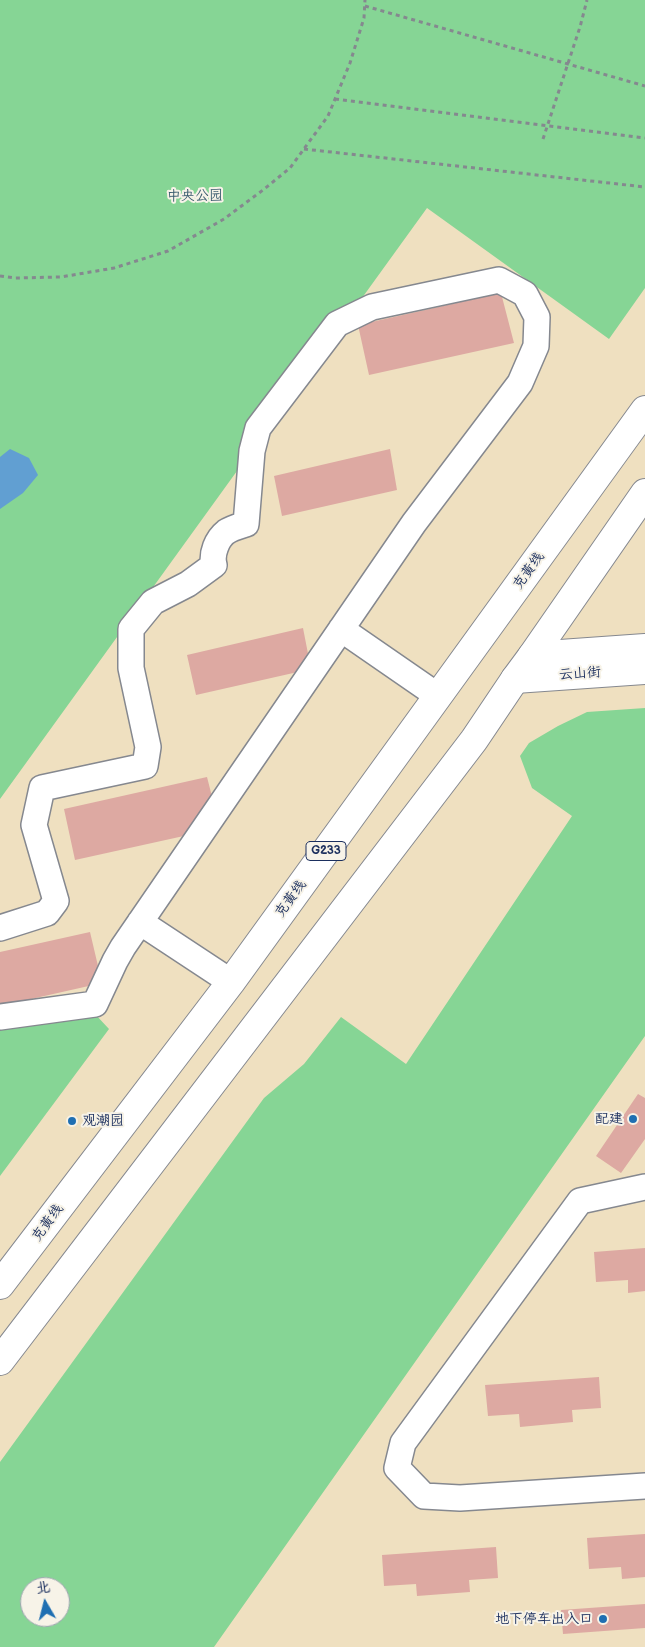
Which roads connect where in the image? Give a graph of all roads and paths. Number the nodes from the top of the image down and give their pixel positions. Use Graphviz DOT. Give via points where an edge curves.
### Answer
graph roads {
  1 [pos="365,0"];
  2 [pos="587,0"];
  3 [pos="365,6"];
  4 [pos="568,64"];
  5 [pos="645,86"];
  6 [pos="335,99"];
  7 [pos="548,126"];
  8 [pos="645,138"];
  9 [pos="543,139"];
  10 [pos="304,149"];
  11 [pos="645,187"];
  12 [pos="0,276"];
  13 [pos="645,410"];
  14 [pos="645,493"];
  15 [pos="341,629"];
  16 [pos="645,648"];
  17 [pos="532,656"];
  18 [pos="645,670"];
  19 [pos="515,679"];
  20 [pos="438,696"];
  21 [pos="140,922"];
  22 [pos="0,928"];
  23 [pos="231,982"];
  24 [pos="0,1017"];
  25 [pos="645,1187"];
  26 [pos="0,1285"];
  27 [pos="0,1361"];
  28 [pos="645,1486"];
  1 -- 3 [label="path"];
  2 -- 4 [label="path"];
  3 -- 4 [label="path"];
  3 -- 6 [label="path" via="353,54"];
  4 -- 5 [label="path"];
  4 -- 7 [label="path"];
  6 -- 7 [label="path"];
  6 -- 10 [label="path" via="328,116"];
  7 -- 8 [label="path"];
  7 -- 9 [label="path"];
  10 -- 11 [label="path"];
  10 -- 12 [label="path" via="290,168 263,190 224,219 168,251 114,268 61,277"];
  13 -- 20 [label="main road, 克黄线 / G233"];
  14 -- 17 [label="main road"];
  15 -- 20 [label="street"];
  15 -- 21 [label="street"];
  15 -- 22 [label="street" via="414,523 520,383 536,346 537,317 525,294 499,280 372,307 337,324 258,428 252,451 246,524 226,532 217,543 212,560 214,565 188,584 153,602 132,629 131,668 148,747 145,766 42,788 34,825 56,901 47,913"];
  16 -- 17 [label="main road, 云山街"];
  17 -- 19 [label="main road"];
  18 -- 19 [label="main road, 云山街"];
  19 -- 27 [label="main road" via="474,740"];
  20 -- 23 [label="main road, 克黄线 / G233"];
  21 -- 23 [label="street"];
  21 -- 24 [label="street" via="115,961 95,1004"];
  23 -- 26 [label="main road, 克黄线 / G233"];
  25 -- 28 [label="street" via="580,1201 403,1443 397,1468 424,1496 460,1498"];
}
